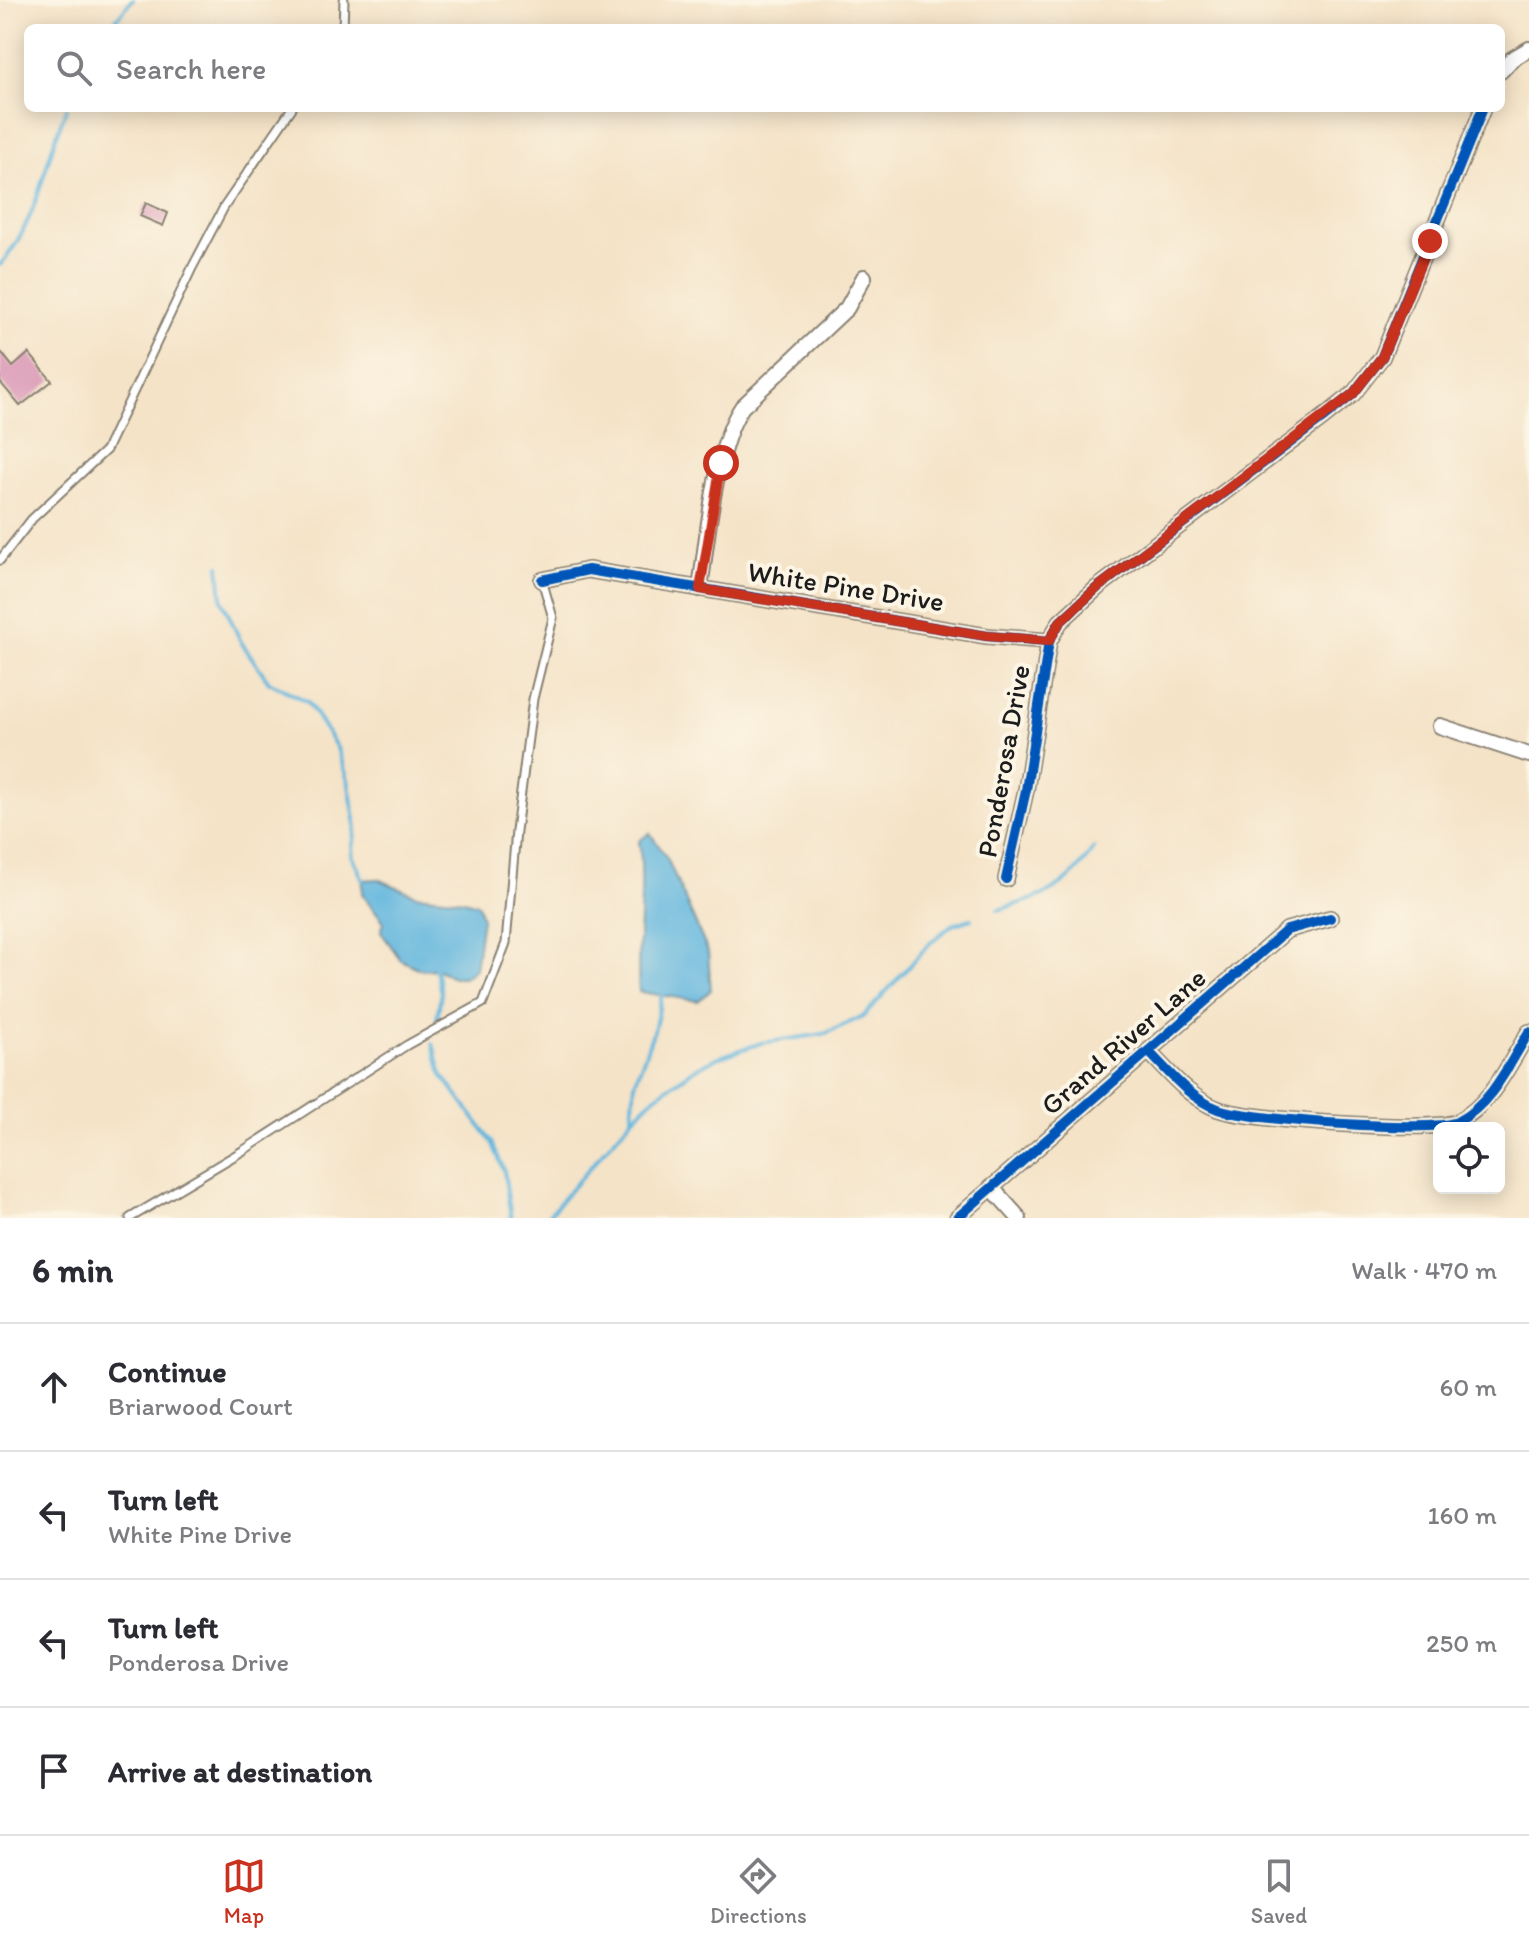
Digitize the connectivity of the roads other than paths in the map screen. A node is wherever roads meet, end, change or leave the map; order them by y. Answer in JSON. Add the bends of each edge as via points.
{"nodes":[{"id":1,"x":344,"y":0,"type":"edge"},
{"id":2,"x":345,"y":24,"type":"edge"},
{"id":3,"x":1529,"y":49,"type":"edge"},
{"id":4,"x":1505,"y":67,"type":"edge"},
{"id":5,"x":289,"y":112,"type":"edge"},
{"id":6,"x":1481,"y":112,"type":"edge"},
{"id":7,"x":864,"y":277,"type":"dead end"},
{"id":8,"x":0,"y":560,"type":"edge"},
{"id":9,"x":542,"y":580,"type":"joint"},
{"id":10,"x":700,"y":589,"type":"junction"},
{"id":11,"x":1049,"y":641,"type":"junction"},
{"id":12,"x":1440,"y":726,"type":"dead end"},
{"id":13,"x":1529,"y":755,"type":"edge"},
{"id":14,"x":1006,"y":879,"type":"dead end"},
{"id":15,"x":1330,"y":918,"type":"dead end"},
{"id":16,"x":1529,"y":1032,"type":"edge"},
{"id":17,"x":1148,"y":1051,"type":"junction"},
{"id":18,"x":991,"y":1187,"type":"junction"},
{"id":19,"x":130,"y":1218,"type":"edge"},
{"id":20,"x":957,"y":1218,"type":"edge"},
{"id":21,"x":1019,"y":1218,"type":"edge"}],
"edges":[{"from":1,"to":2,"type":"lane"},
{"from":3,"to":4,"type":"street"},
{"from":5,"to":8,"type":"lane","via":[[224,207],[106,450],[32,519]]},
{"from":6,"to":11,"type":"street","name":"Ponderosa Drive","via":[[1393,333],[1367,379],[1097,588],[1060,622]]},
{"from":7,"to":10,"type":"street","via":[[847,308],[732,421]]},
{"from":9,"to":10,"type":"street","name":"White Pine Drive","via":[[588,570]]},
{"from":9,"to":19,"type":"lane","via":[[553,618],[533,699],[506,943],[483,1003]]},
{"from":10,"to":11,"type":"street","name":"White Pine Drive","via":[[987,636]]},
{"from":11,"to":14,"type":"street","name":"Ponderosa Drive"},
{"from":12,"to":13,"type":"street"},
{"from":15,"to":17,"type":"street","name":"Grand River Lane","via":[[1287,930]]},
{"from":16,"to":17,"type":"street","via":[[1486,1101],[1455,1123],[1429,1125],[1310,1122],[1219,1110],[1189,1092]]},
{"from":17,"to":18,"type":"street","name":"Grand River Lane"},
{"from":18,"to":20,"type":"street","name":"Grand River Lane"},
{"from":18,"to":21,"type":"street"}]}
